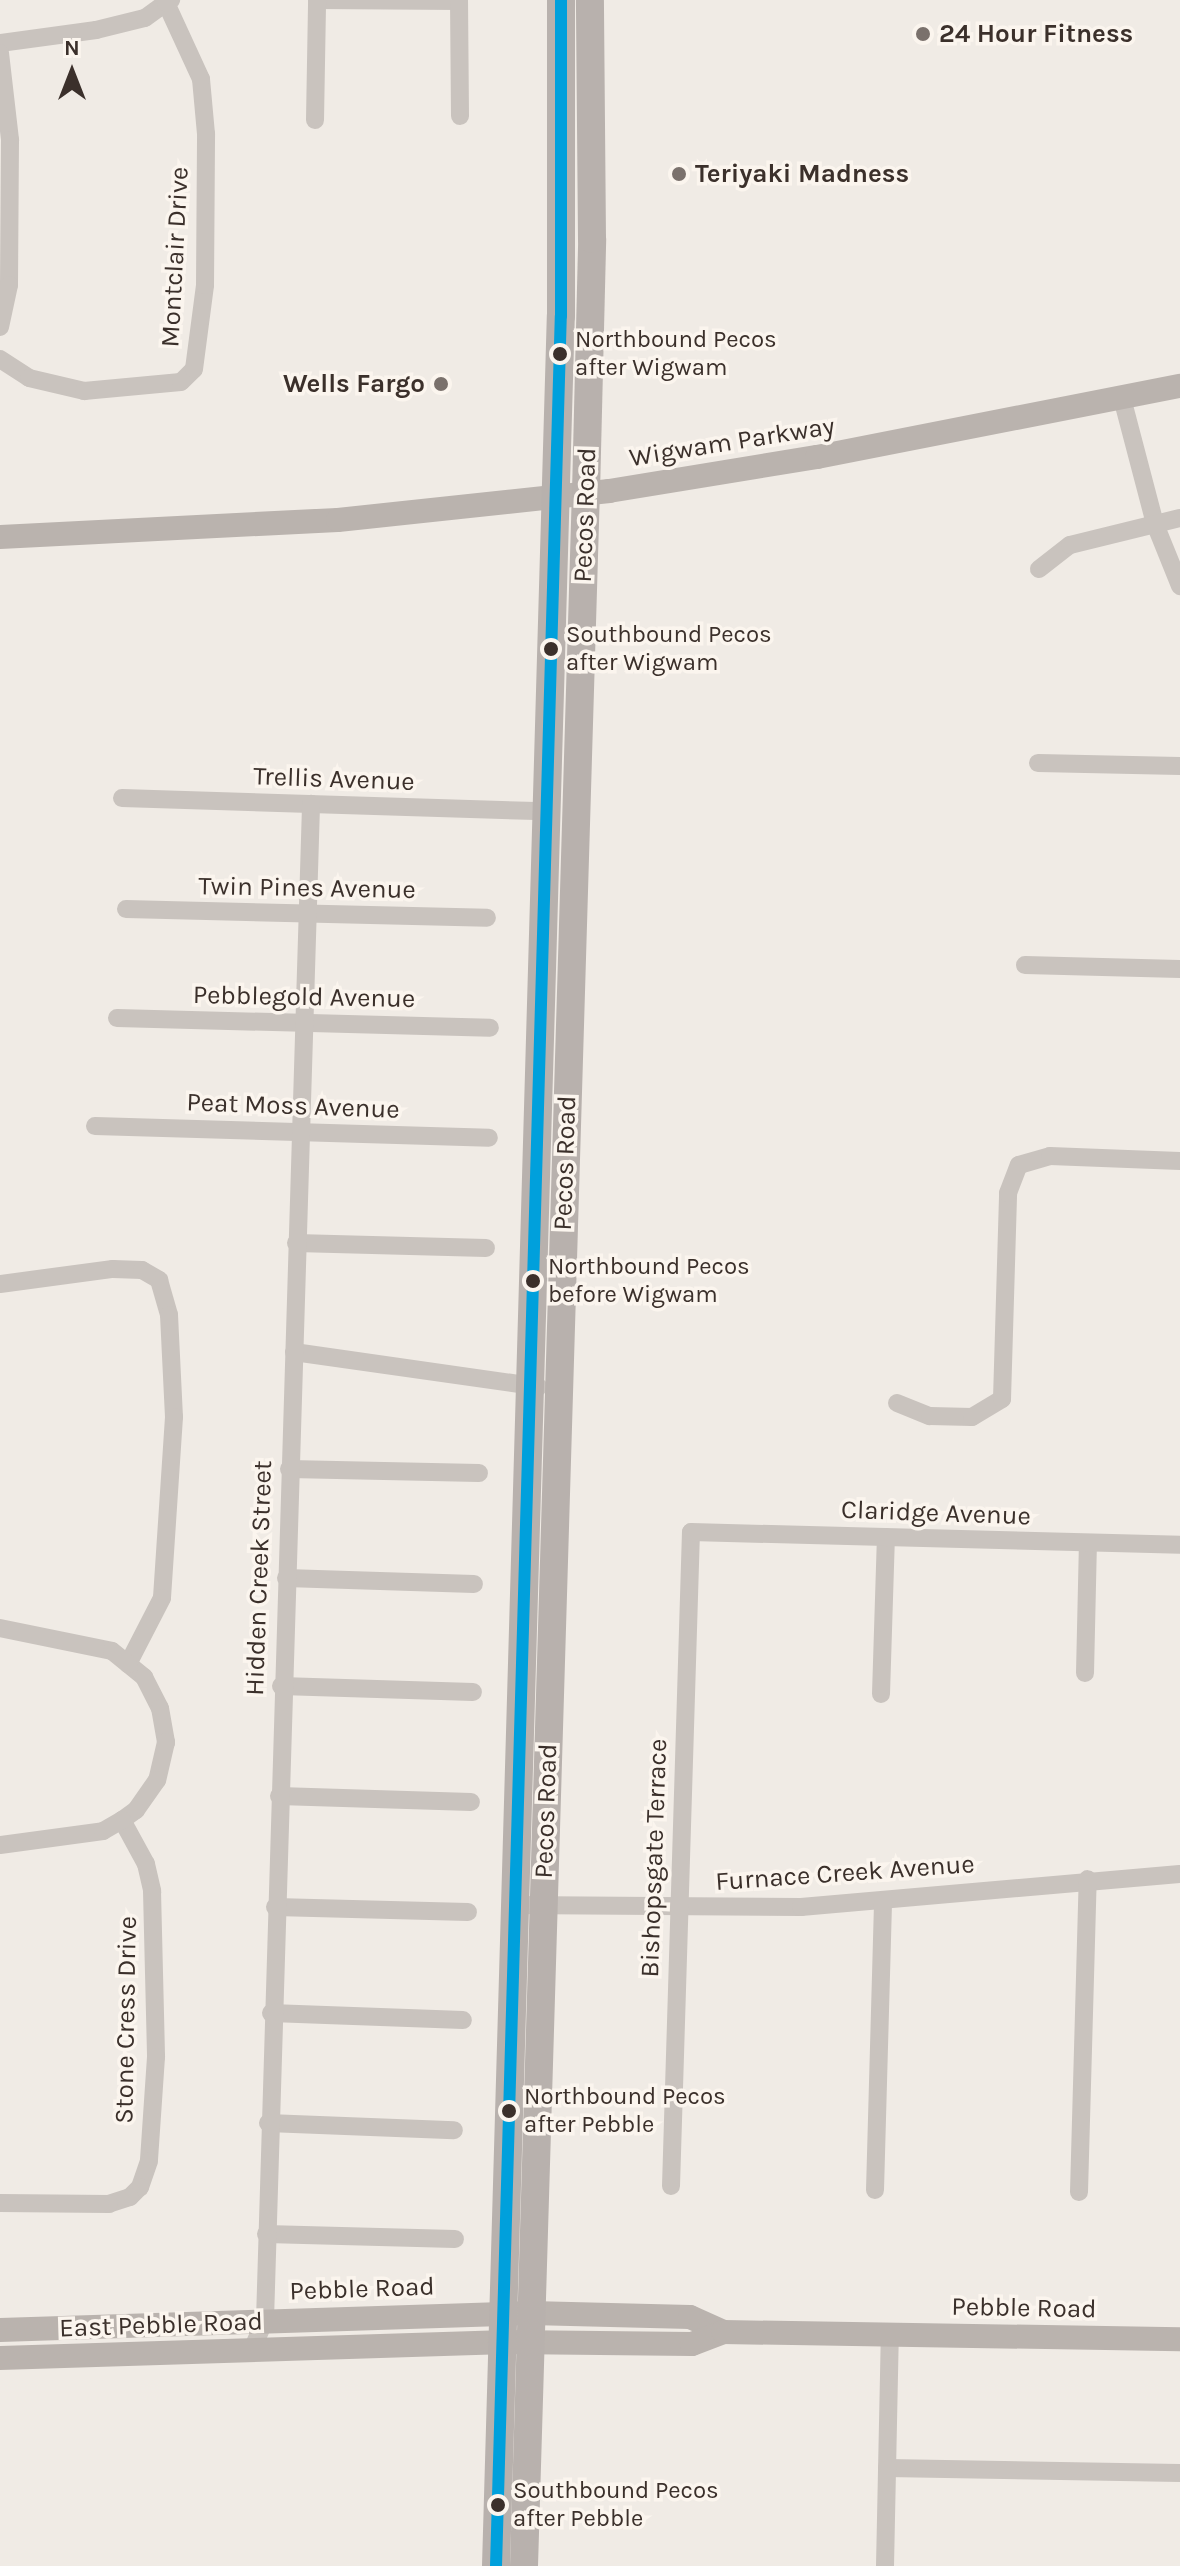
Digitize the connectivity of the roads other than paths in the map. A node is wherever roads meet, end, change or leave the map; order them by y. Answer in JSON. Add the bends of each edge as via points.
{"nodes":[{"id":1,"x":317,"y":0,"type":"edge"},
{"id":2,"x":459,"y":0,"type":"edge"},
{"id":3,"x":561,"y":0,"type":"edge"},
{"id":4,"x":590,"y":0,"type":"edge"},
{"id":5,"x":168,"y":2,"type":"edge"},
{"id":6,"x":0,"y":43,"type":"edge"},
{"id":7,"x":0,"y":53,"type":"edge"},
{"id":8,"x":460,"y":116,"type":"dead end"},
{"id":9,"x":315,"y":120,"type":"dead end"},
{"id":10,"x":0,"y":327,"type":"edge"},
{"id":11,"x":0,"y":359,"type":"edge"},
{"id":12,"x":1180,"y":386,"type":"edge"},
{"id":13,"x":1122,"y":398,"type":"junction"},
{"id":14,"x":586,"y":493,"type":"junction"},
{"id":15,"x":555,"y":497,"type":"junction"},
{"id":16,"x":1180,"y":518,"type":"edge"},
{"id":17,"x":1155,"y":524,"type":"junction"},
{"id":18,"x":0,"y":537,"type":"edge"},
{"id":19,"x":1039,"y":569,"type":"dead end"},
{"id":20,"x":1180,"y":586,"type":"edge"},
{"id":21,"x":1038,"y":763,"type":"dead end"},
{"id":22,"x":1180,"y":766,"type":"edge"},
{"id":23,"x":122,"y":798,"type":"dead end"},
{"id":24,"x":311,"y":804,"type":"junction"},
{"id":25,"x":545,"y":811,"type":"junction"},
{"id":26,"x":543,"y":882,"type":"junction"},
{"id":27,"x":573,"y":882,"type":"junction"},
{"id":28,"x":126,"y":909,"type":"dead end"},
{"id":29,"x":308,"y":914,"type":"junction"},
{"id":30,"x":487,"y":918,"type":"dead end"},
{"id":31,"x":1025,"y":965,"type":"dead end"},
{"id":32,"x":1180,"y":969,"type":"edge"},
{"id":33,"x":117,"y":1018,"type":"dead end"},
{"id":34,"x":304,"y":1021,"type":"junction"},
{"id":35,"x":490,"y":1028,"type":"dead end"},
{"id":36,"x":95,"y":1126,"type":"dead end"},
{"id":37,"x":300,"y":1133,"type":"junction"},
{"id":38,"x":489,"y":1138,"type":"dead end"},
{"id":39,"x":1180,"y":1161,"type":"edge"},
{"id":40,"x":296,"y":1243,"type":"junction"},
{"id":41,"x":486,"y":1248,"type":"dead end"},
{"id":42,"x":0,"y":1284,"type":"edge"},
{"id":43,"x":294,"y":1352,"type":"junction"},
{"id":44,"x":529,"y":1386,"type":"junction"},
{"id":45,"x":558,"y":1390,"type":"junction"},
{"id":46,"x":897,"y":1403,"type":"dead end"},
{"id":47,"x":289,"y":1469,"type":"junction"},
{"id":48,"x":479,"y":1473,"type":"dead end"},
{"id":49,"x":691,"y":1532,"type":"joint"},
{"id":50,"x":886,"y":1537,"type":"junction"},
{"id":51,"x":1088,"y":1543,"type":"junction"},
{"id":52,"x":1180,"y":1545,"type":"edge"},
{"id":53,"x":286,"y":1578,"type":"junction"},
{"id":54,"x":474,"y":1584,"type":"dead end"},
{"id":55,"x":0,"y":1628,"type":"edge"},
{"id":56,"x":128,"y":1664,"type":"junction"},
{"id":57,"x":1085,"y":1673,"type":"dead end"},
{"id":58,"x":281,"y":1686,"type":"junction"},
{"id":59,"x":473,"y":1692,"type":"dead end"},
{"id":60,"x":881,"y":1694,"type":"dead end"},
{"id":61,"x":279,"y":1796,"type":"junction"},
{"id":62,"x":471,"y":1802,"type":"dead end"},
{"id":63,"x":122,"y":1820,"type":"junction"},
{"id":64,"x":0,"y":1845,"type":"edge"},
{"id":65,"x":1180,"y":1874,"type":"edge"},
{"id":66,"x":1088,"y":1879,"type":"junction"},
{"id":67,"x":883,"y":1901,"type":"junction"},
{"id":68,"x":513,"y":1905,"type":"junction"},
{"id":69,"x":543,"y":1906,"type":"junction"},
{"id":70,"x":275,"y":1907,"type":"junction"},
{"id":71,"x":678,"y":1908,"type":"junction"},
{"id":72,"x":468,"y":1912,"type":"dead end"},
{"id":73,"x":271,"y":2013,"type":"junction"},
{"id":74,"x":463,"y":2020,"type":"dead end"},
{"id":75,"x":268,"y":2123,"type":"junction"},
{"id":76,"x":454,"y":2130,"type":"dead end"},
{"id":77,"x":671,"y":2186,"type":"dead end"},
{"id":78,"x":875,"y":2190,"type":"dead end"},
{"id":79,"x":1079,"y":2192,"type":"dead end"},
{"id":80,"x":0,"y":2203,"type":"edge"},
{"id":81,"x":266,"y":2234,"type":"junction"},
{"id":82,"x":455,"y":2239,"type":"dead end"},
{"id":83,"x":531,"y":2313,"type":"junction"},
{"id":84,"x":265,"y":2320,"type":"junction"},
{"id":85,"x":0,"y":2330,"type":"edge"},
{"id":86,"x":723,"y":2332,"type":"junction"},
{"id":87,"x":509,"y":2334,"type":"junction"},
{"id":88,"x":890,"y":2334,"type":"junction"},
{"id":89,"x":1180,"y":2339,"type":"edge"},
{"id":90,"x":252,"y":2350,"type":"junction"},
{"id":91,"x":0,"y":2358,"type":"edge"},
{"id":92,"x":887,"y":2468,"type":"junction"},
{"id":93,"x":1180,"y":2473,"type":"edge"},
{"id":94,"x":496,"y":2566,"type":"edge"},
{"id":95,"x":524,"y":2566,"type":"edge"},
{"id":96,"x":885,"y":2566,"type":"edge"}],
"edges":[{"from":1,"to":2,"type":"street"},
{"from":1,"to":9,"type":"street"},
{"from":2,"to":8,"type":"street"},
{"from":3,"to":15,"type":"main road","name":"Pecos Road"},
{"from":4,"to":14,"type":"main road","name":"Pecos Road"},
{"from":5,"to":6,"type":"street","via":[[145,18],[96,30]]},
{"from":5,"to":11,"type":"street","name":"Montclair Drive","via":[[201,79],[206,134],[205,285],[194,369],[181,382],[84,391],[29,378]]},
{"from":7,"to":10,"type":"street","via":[[10,140],[9,285]]},
{"from":12,"to":13,"type":"main road","name":"Wigwam Parkway"},
{"from":13,"to":14,"type":"main road","name":"Wigwam Parkway","via":[[830,455]]},
{"from":13,"to":17,"type":"street"},
{"from":14,"to":15,"type":"main road","name":"Wigwam Parkway"},
{"from":14,"to":27,"type":"main road","name":"Pecos Road"},
{"from":15,"to":18,"type":"main road","name":"Wigwam Parkway","via":[[338,520]]},
{"from":15,"to":25,"type":"main road","name":"Pecos Road"},
{"from":16,"to":17,"type":"street"},
{"from":17,"to":19,"type":"street","via":[[1070,545]]},
{"from":17,"to":20,"type":"street"},
{"from":21,"to":22,"type":"street"},
{"from":23,"to":24,"type":"street","name":"Trellis Avenue"},
{"from":24,"to":25,"type":"street","name":"Trellis Avenue"},
{"from":24,"to":29,"type":"street","name":"Hidden Creek Street"},
{"from":25,"to":26,"type":"main road","name":"Pecos Road"},
{"from":26,"to":27,"type":"main road"},
{"from":26,"to":44,"type":"main road","name":"Pecos Road"},
{"from":27,"to":45,"type":"main road","name":"Pecos Road"},
{"from":28,"to":29,"type":"street","name":"Twin Pines Avenue"},
{"from":29,"to":30,"type":"street","name":"Twin Pines Avenue"},
{"from":29,"to":34,"type":"street","name":"Hidden Creek Street"},
{"from":31,"to":32,"type":"street"},
{"from":33,"to":34,"type":"street","name":"Pebblegold Avenue"},
{"from":34,"to":35,"type":"street","name":"Pebblegold Avenue"},
{"from":34,"to":37,"type":"street","name":"Hidden Creek Street"},
{"from":36,"to":37,"type":"street","name":"Peat Moss Avenue"},
{"from":37,"to":38,"type":"street","name":"Peat Moss Avenue"},
{"from":37,"to":40,"type":"street","name":"Hidden Creek Street"},
{"from":39,"to":46,"type":"street","via":[[1050,1156],[1019,1165],[1008,1193],[1002,1399],[972,1417],[930,1416]]},
{"from":40,"to":41,"type":"street"},
{"from":40,"to":43,"type":"street","name":"Hidden Creek Street"},
{"from":42,"to":56,"type":"street","via":[[113,1269],[159,1280],[169,1315],[172,1502],[162,1598]]},
{"from":43,"to":44,"type":"street"},
{"from":43,"to":47,"type":"street","name":"Hidden Creek Street"},
{"from":44,"to":45,"type":"street"},
{"from":44,"to":68,"type":"main road","name":"Pecos Road"},
{"from":45,"to":69,"type":"main road","name":"Pecos Road"},
{"from":47,"to":48,"type":"street"},
{"from":47,"to":53,"type":"street","name":"Hidden Creek Street"},
{"from":49,"to":50,"type":"street","name":"Claridge Avenue"},
{"from":49,"to":71,"type":"street","name":"Bishopsgate Terrace"},
{"from":50,"to":51,"type":"street","name":"Claridge Avenue"},
{"from":50,"to":60,"type":"street"},
{"from":51,"to":52,"type":"street","name":"Claridge Avenue"},
{"from":51,"to":57,"type":"street"},
{"from":53,"to":54,"type":"street"},
{"from":53,"to":58,"type":"street","name":"Hidden Creek Street"},
{"from":55,"to":56,"type":"street","via":[[112,1651]]},
{"from":56,"to":63,"type":"street","via":[[144,1677],[160,1708],[166,1742],[157,1780]]},
{"from":58,"to":59,"type":"street"},
{"from":58,"to":61,"type":"street","name":"Hidden Creek Street"},
{"from":61,"to":62,"type":"street"},
{"from":61,"to":70,"type":"street","name":"Hidden Creek Street"},
{"from":63,"to":64,"type":"street","via":[[103,1831]]},
{"from":63,"to":80,"type":"street","name":"Stone Cress Drive","via":[[146,1864],[152,1891],[157,1967],[149,2161],[140,2187],[109,2204]]},
{"from":65,"to":66,"type":"street","name":"Furnace Creek Avenue"},
{"from":66,"to":67,"type":"street","name":"Furnace Creek Avenue"},
{"from":66,"to":79,"type":"street"},
{"from":67,"to":71,"type":"street","name":"Furnace Creek Avenue"},
{"from":67,"to":78,"type":"street"},
{"from":68,"to":69,"type":"street","name":"Furnace Creek Avenue"},
{"from":68,"to":87,"type":"main road","name":"Pecos Road"},
{"from":69,"to":71,"type":"street","name":"Furnace Creek Avenue"},
{"from":69,"to":83,"type":"main road","name":"Pecos Road"},
{"from":70,"to":72,"type":"street"},
{"from":70,"to":73,"type":"street","name":"Hidden Creek Street"},
{"from":71,"to":77,"type":"street","name":"Bishopsgate Terrace"},
{"from":73,"to":74,"type":"street"},
{"from":73,"to":75,"type":"street","name":"Hidden Creek Street"},
{"from":75,"to":76,"type":"street"},
{"from":75,"to":81,"type":"street","name":"Hidden Creek Street"},
{"from":81,"to":82,"type":"street"},
{"from":81,"to":84,"type":"street","name":"Hidden Creek Street"},
{"from":83,"to":86,"type":"main road","name":"Pebble Road","via":[[690,2317]]},
{"from":83,"to":87,"type":"main road","name":"Pecos Road"},
{"from":84,"to":85,"type":"main road","name":"Pebble Road"},
{"from":84,"to":87,"type":"main road","name":"Pebble Road"},
{"from":84,"to":90,"type":"street","name":"Hidden Creek Street"},
{"from":86,"to":87,"type":"main road","name":"Pebble Road","via":[[692,2344]]},
{"from":86,"to":88,"type":"main road","name":"Pebble Road"},
{"from":87,"to":90,"type":"main road","name":"East Pebble Road"},
{"from":87,"to":94,"type":"main road"},
{"from":87,"to":95,"type":"main road","name":"Pecos Road"},
{"from":88,"to":89,"type":"main road","name":"Pebble Road"},
{"from":88,"to":92,"type":"street"},
{"from":90,"to":91,"type":"main road","name":"East Pebble Road"},
{"from":92,"to":93,"type":"street"},
{"from":92,"to":96,"type":"street"}]}
